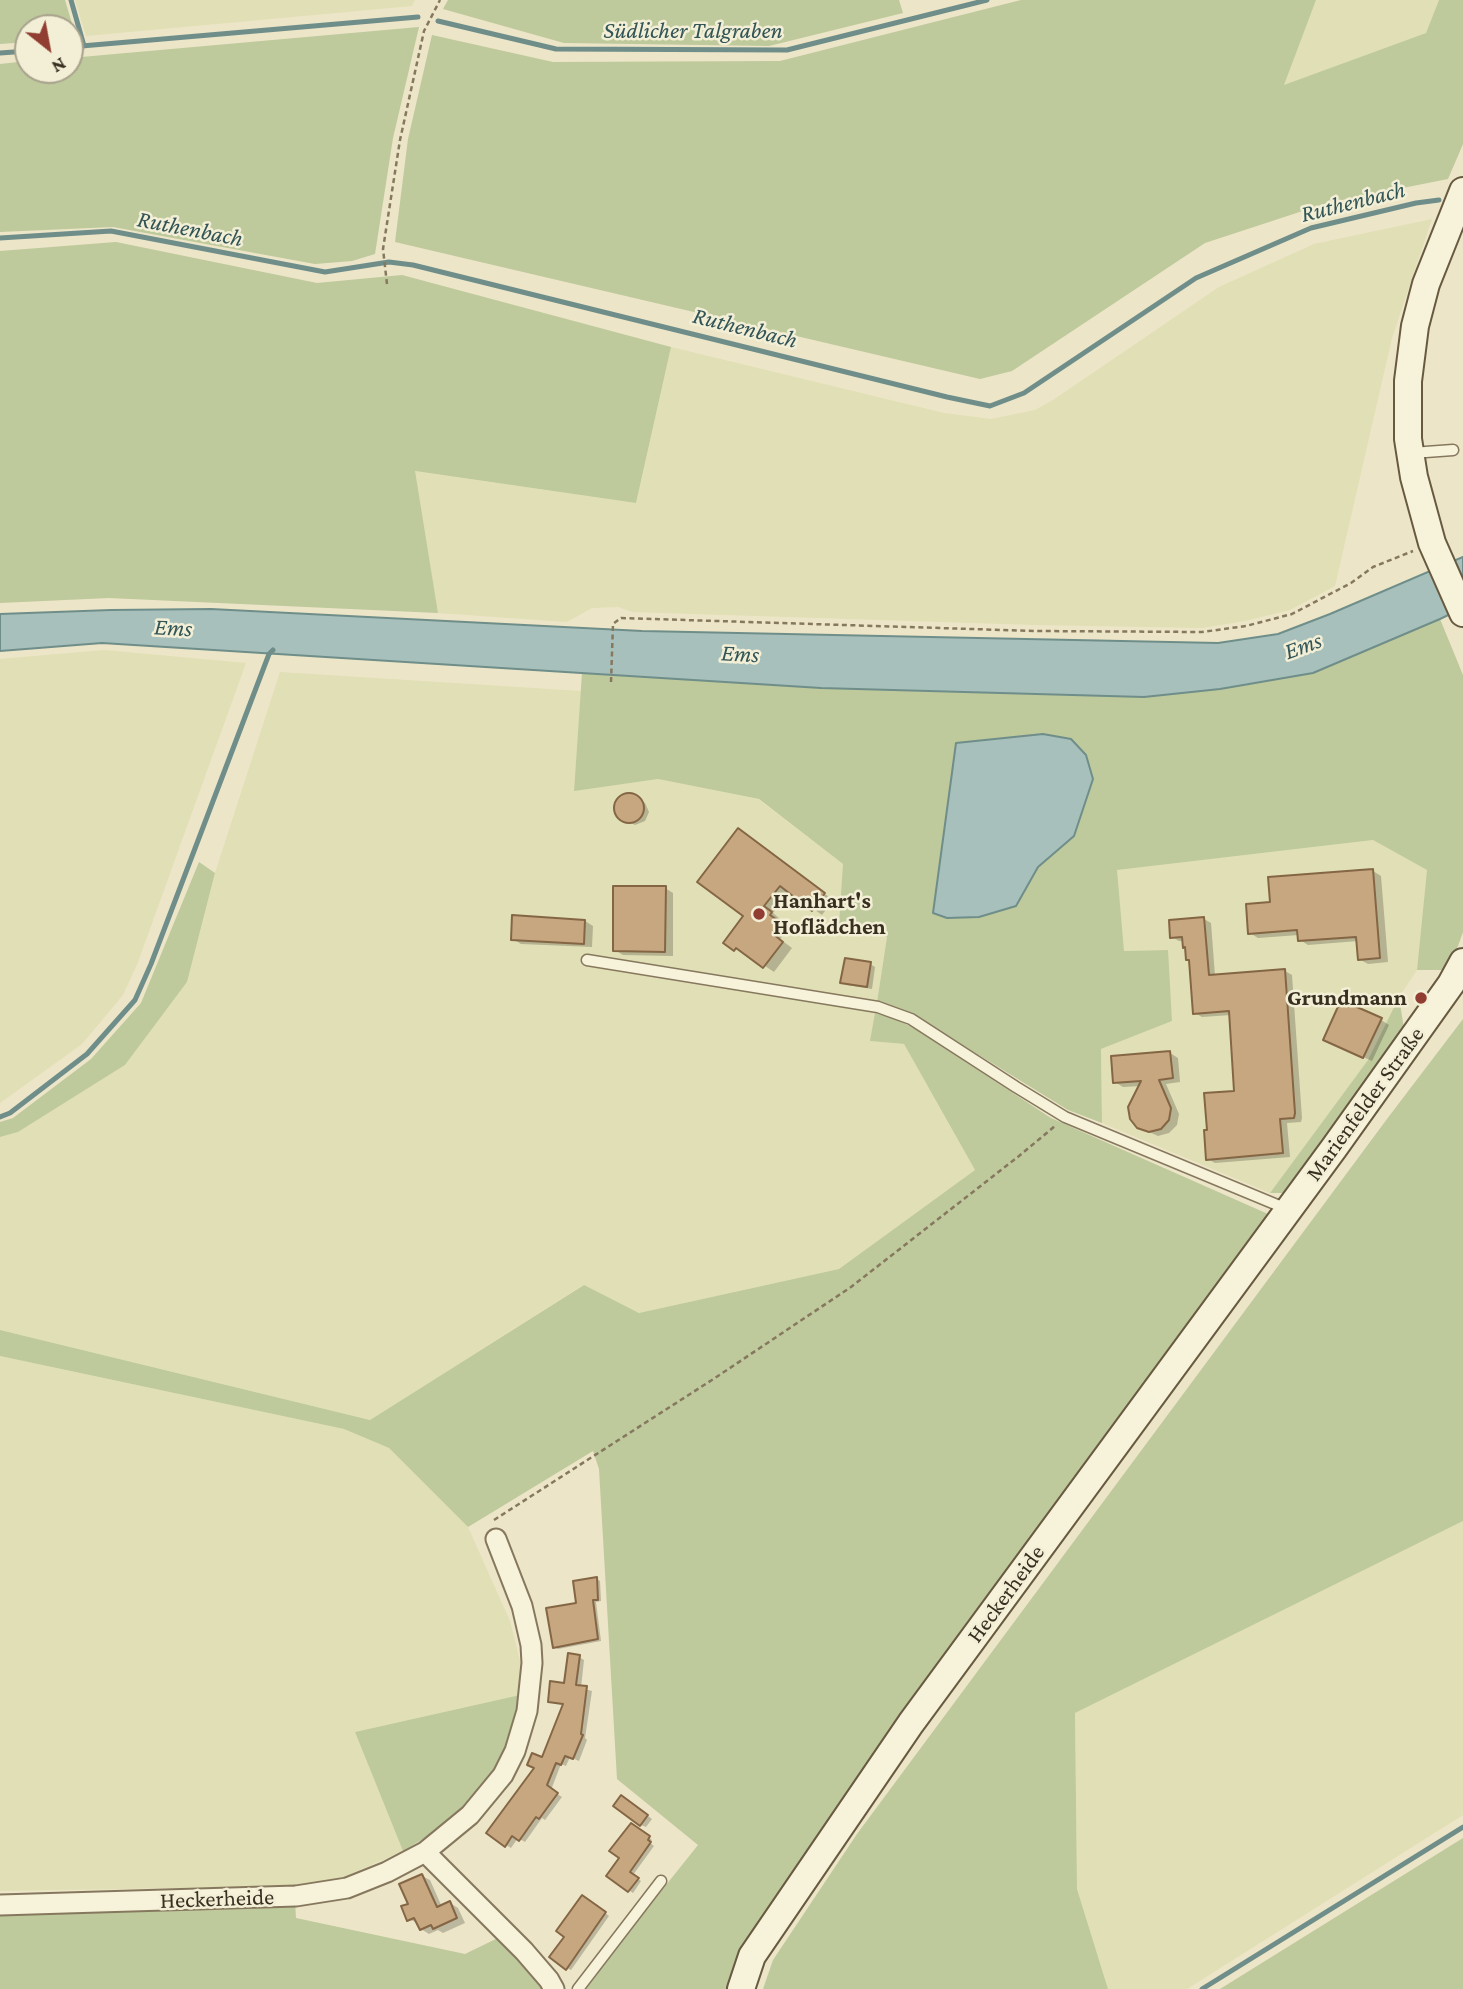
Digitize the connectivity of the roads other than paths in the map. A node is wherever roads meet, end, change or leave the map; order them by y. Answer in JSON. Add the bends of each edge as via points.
{"nodes":[{"id":1,"x":1463,"y":191,"type":"edge"},
{"id":2,"x":1453,"y":450,"type":"dead end"},
{"id":3,"x":1410,"y":453,"type":"junction"},
{"id":4,"x":1463,"y":613,"type":"edge"},
{"id":5,"x":587,"y":960,"type":"dead end"},
{"id":6,"x":1463,"y":962,"type":"edge"},
{"id":7,"x":1288,"y":1209,"type":"junction"},
{"id":8,"x":496,"y":1539,"type":"road end"},
{"id":9,"x":425,"y":1852,"type":"junction"},
{"id":10,"x":662,"y":1881,"type":"dead end"},
{"id":11,"x":0,"y":1905,"type":"edge"},
{"id":12,"x":554,"y":1989,"type":"edge"},
{"id":13,"x":578,"y":1989,"type":"edge"},
{"id":14,"x":741,"y":1989,"type":"edge"}],
"edges":[{"from":1,"to":3,"type":"main road","via":[[1426,284],[1415,326],[1408,381]]},
{"from":2,"to":3,"type":"lane"},
{"from":3,"to":4,"type":"main road","via":[[1434,547]]},
{"from":5,"to":7,"type":"lane","via":[[878,1007],[911,1019],[1065,1117]]},
{"from":6,"to":7,"type":"main road","name":"Marienfelder Straße"},
{"from":7,"to":14,"type":"main road","name":"Heckerheide","via":[[904,1735],[752,1956]]},
{"from":8,"to":9,"type":"street","name":"Heckerheide","via":[[522,1606],[531,1645],[527,1711],[503,1775],[470,1815]]},
{"from":9,"to":11,"type":"street","name":"Heckerheide","via":[[347,1888],[296,1896]]},
{"from":9,"to":12,"type":"street","via":[[524,1951]]},
{"from":10,"to":13,"type":"lane"}]}
